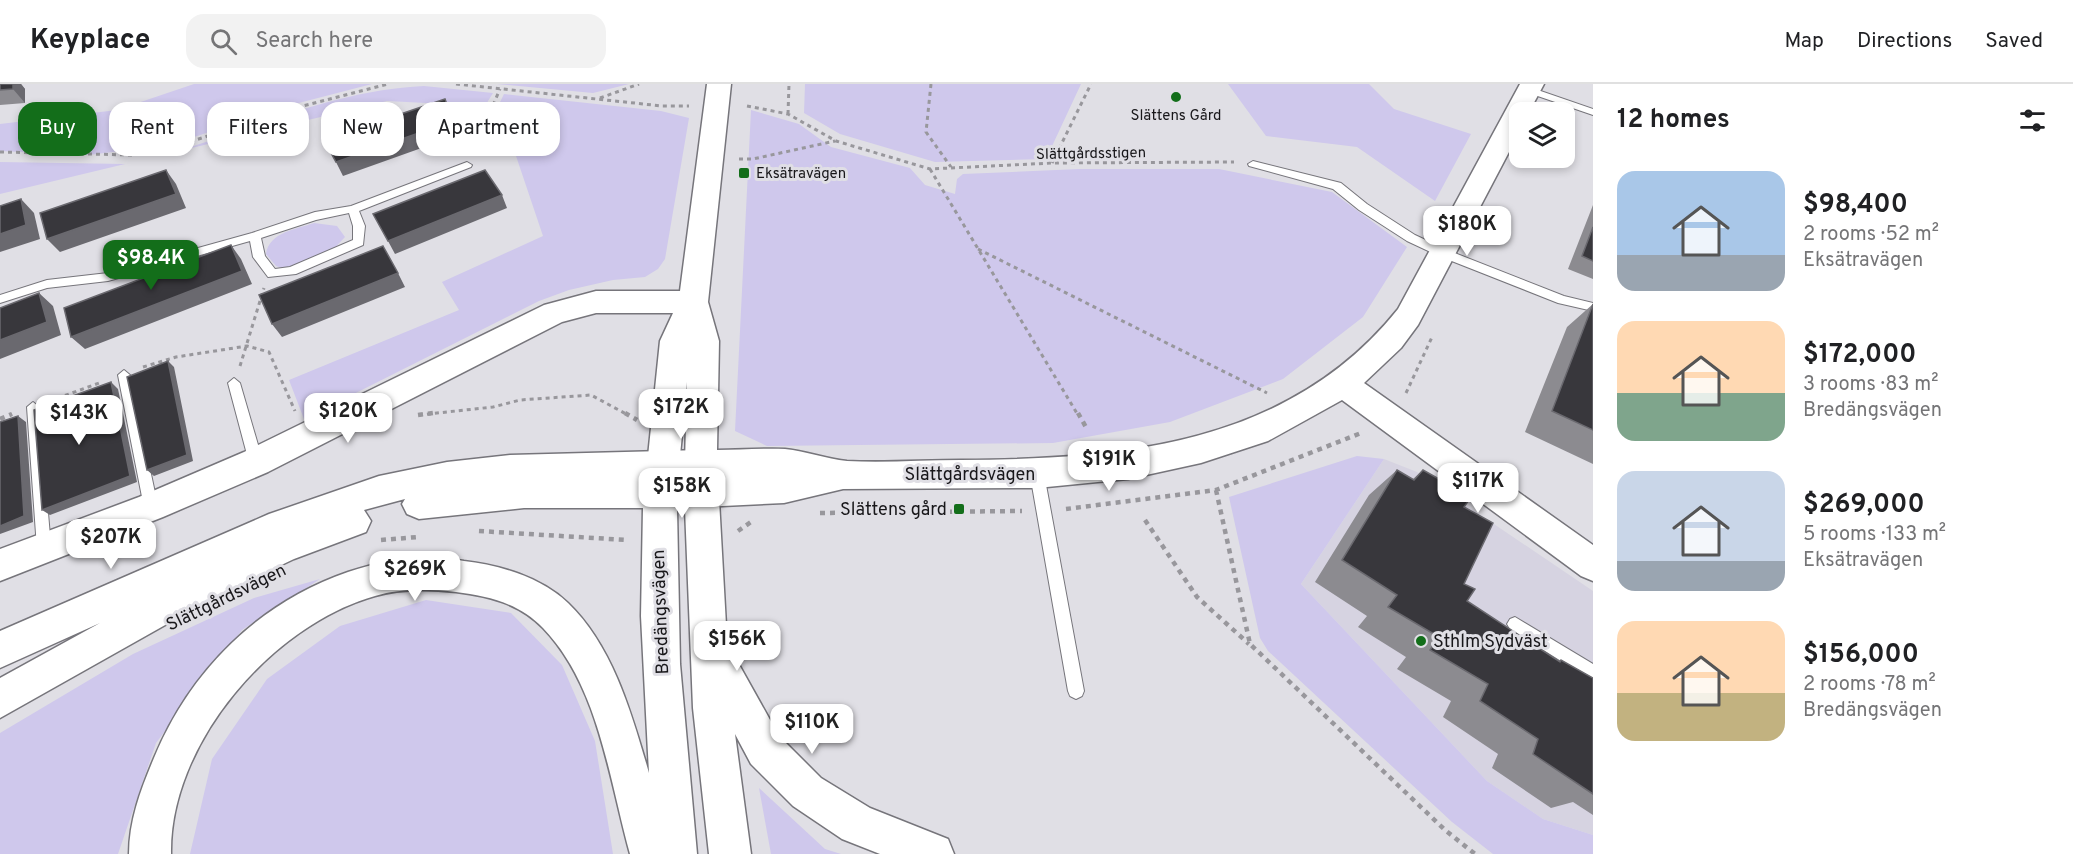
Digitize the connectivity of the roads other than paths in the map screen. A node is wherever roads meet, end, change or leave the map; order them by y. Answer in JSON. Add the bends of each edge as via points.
{"nodes":[{"id":1,"x":719,"y":84,"type":"edge"},
{"id":2,"x":1530,"y":87,"type":"edge"},
{"id":3,"x":1592,"y":110,"type":"edge"},
{"id":4,"x":1253,"y":164,"type":"road end"},
{"id":5,"x":467,"y":165,"type":"road end"},
{"id":6,"x":353,"y":209,"type":"junction"},
{"id":7,"x":255,"y":236,"type":"junction"},
{"id":8,"x":1443,"y":254,"type":"junction"},
{"id":9,"x":0,"y":299,"type":"edge"},
{"id":10,"x":693,"y":302,"type":"junction"},
{"id":11,"x":1593,"y":307,"type":"edge"},
{"id":12,"x":124,"y":375,"type":"road end"},
{"id":13,"x":234,"y":383,"type":"road end"},
{"id":14,"x":1343,"y":384,"type":"junction"},
{"id":15,"x":33,"y":407,"type":"road end"},
{"id":16,"x":256,"y":462,"type":"junction"},
{"id":17,"x":1037,"y":474,"type":"junction"},
{"id":18,"x":701,"y":479,"type":"junction"},
{"id":19,"x":662,"y":480,"type":"junction"},
{"id":20,"x":151,"y":507,"type":"junction"},
{"id":21,"x":44,"y":548,"type":"junction"},
{"id":22,"x":0,"y":565,"type":"edge"},
{"id":23,"x":1593,"y":565,"type":"edge"},
{"id":24,"x":1515,"y":624,"type":"dead end"},
{"id":25,"x":706,"y":641,"type":"junction"},
{"id":26,"x":0,"y":650,"type":"edge"},
{"id":27,"x":1593,"y":673,"type":"edge"},
{"id":28,"x":1076,"y":691,"type":"dead end"},
{"id":29,"x":0,"y":699,"type":"edge"},
{"id":30,"x":150,"y":854,"type":"edge"},
{"id":31,"x":651,"y":854,"type":"edge"},
{"id":32,"x":676,"y":854,"type":"edge"},
{"id":33,"x":730,"y":854,"type":"edge"},
{"id":34,"x":933,"y":854,"type":"edge"}],
"edges":[{"from":1,"to":10,"type":"street","name":"Bredängsvägen"},
{"from":2,"to":3,"type":"lane","name":"Slättgårdsvägen"},
{"from":2,"to":8,"type":"street","name":"Slättgårdsvägen"},
{"from":4,"to":8,"type":"lane","via":[[1337,186],[1411,238]]},
{"from":5,"to":6,"type":"lane"},
{"from":6,"to":7,"type":"lane","via":[[315,216]]},
{"from":6,"to":7,"type":"lane","via":[[359,242],[292,271],[272,274],[259,257]]},
{"from":7,"to":9,"type":"lane","via":[[108,277],[47,284]]},
{"from":8,"to":11,"type":"lane","via":[[1562,300]]},
{"from":8,"to":14,"type":"street","name":"Slättgårdsvägen","via":[[1408,318]]},
{"from":10,"to":16,"type":"street","via":[[596,302],[554,313]]},
{"from":10,"to":18,"type":"street","name":"Bredängsvägen","via":[[704,341]]},
{"from":10,"to":19,"type":"street","name":"Bredängsvägen","via":[[675,341]]},
{"from":12,"to":20,"type":"lane"},
{"from":13,"to":16,"type":"lane"},
{"from":14,"to":17,"type":"street","name":"Slättgårdsvägen","via":[[1257,432],[1201,449],[1128,465]]},
{"from":14,"to":23,"type":"street"},
{"from":15,"to":21,"type":"lane"},
{"from":16,"to":20,"type":"street"},
{"from":17,"to":18,"type":"street","name":"Slättgårdsvägen","via":[[846,475],[784,489]]},
{"from":17,"to":28,"type":"lane"},
{"from":18,"to":19,"type":"street","name":"Slättgårdsvägen"},
{"from":18,"to":25,"type":"street","name":"Bredängsvägen"},
{"from":19,"to":26,"type":"street","via":[[531,468],[447,476],[377,491],[253,536]]},
{"from":19,"to":29,"type":"street","via":[[543,494],[449,498],[375,513],[209,581]]},
{"from":19,"to":32,"type":"street","name":"Bredängsvägen","via":[[657,541],[664,731]]},
{"from":20,"to":21,"type":"street"},
{"from":21,"to":22,"type":"street"},
{"from":24,"to":27,"type":"lane"},
{"from":25,"to":33,"type":"street","name":"Bredängsvägen"},
{"from":25,"to":34,"type":"street","via":[[765,750],[807,792],[857,824]]},
{"from":30,"to":31,"type":"street","via":[[149,831],[171,757],[229,670],[297,612],[339,590],[421,573],[461,574],[498,583],[556,615],[576,639],[592,666],[621,749]]}]}
